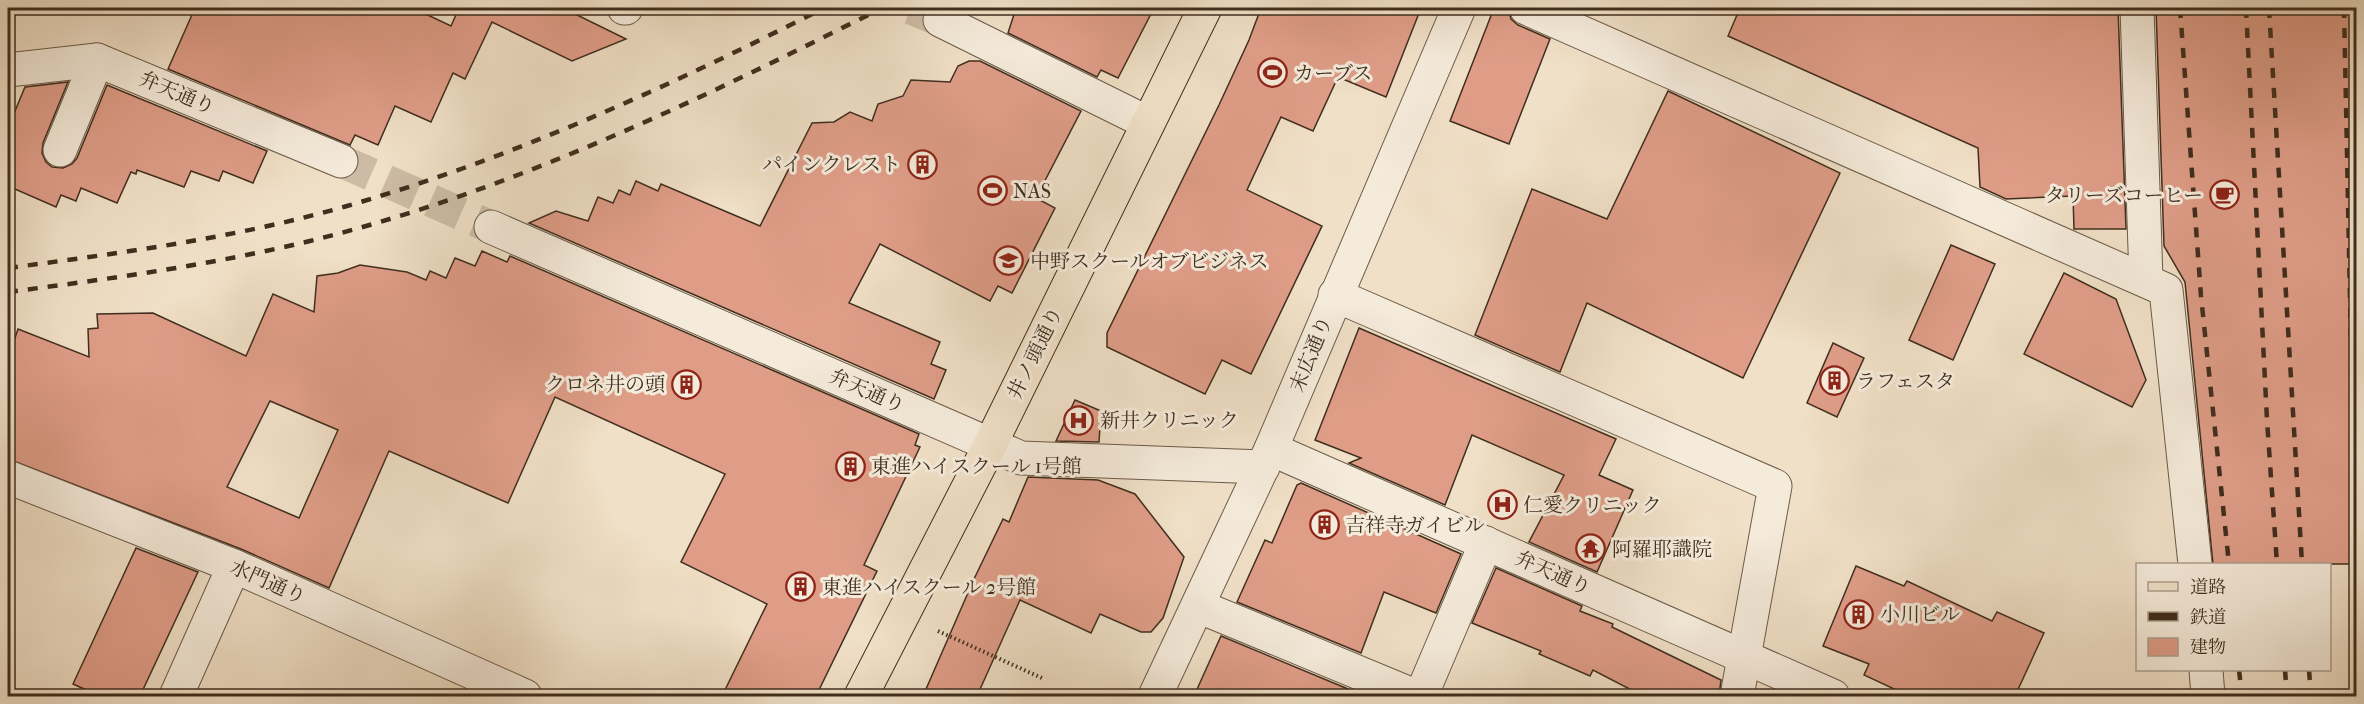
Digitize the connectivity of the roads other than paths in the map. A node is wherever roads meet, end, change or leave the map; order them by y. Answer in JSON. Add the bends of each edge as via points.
{"nodes":[{"id":1,"x":1205,"y":8,"type":"edge"},
{"id":2,"x":1459,"y":8,"type":"edge"},
{"id":3,"x":1526,"y":8,"type":"edge"},
{"id":4,"x":2137,"y":8,"type":"edge"},
{"id":5,"x":940,"y":20,"type":"tunnel mouth"},
{"id":6,"x":97,"y":60,"type":"junction"},
{"id":7,"x":8,"y":70,"type":"edge"},
{"id":8,"x":1148,"y":123,"type":"junction"},
{"id":9,"x":60,"y":150,"type":"dead end"},
{"id":10,"x":341,"y":161,"type":"tunnel mouth"},
{"id":11,"x":491,"y":226,"type":"tunnel mouth"},
{"id":12,"x":2146,"y":280,"type":"junction"},
{"id":13,"x":1335,"y":295,"type":"junction"},
{"id":14,"x":990,"y":445,"type":"junction"},
{"id":15,"x":1267,"y":458,"type":"junction"},
{"id":16,"x":8,"y":477,"type":"edge"},
{"id":17,"x":1486,"y":543,"type":"junction"},
{"id":18,"x":2195,"y":563,"type":"edge"},
{"id":19,"x":234,"y":566,"type":"junction"},
{"id":20,"x":1198,"y":606,"type":"junction"},
{"id":21,"x":1746,"y":658,"type":"junction"},
{"id":22,"x":2206,"y":671,"type":"edge"},
{"id":23,"x":176,"y":696,"type":"edge"},
{"id":24,"x":525,"y":696,"type":"edge"},
{"id":25,"x":861,"y":696,"type":"edge"},
{"id":26,"x":1155,"y":696,"type":"edge"},
{"id":27,"x":1415,"y":696,"type":"edge"},
{"id":28,"x":1421,"y":696,"type":"edge"},
{"id":29,"x":1737,"y":696,"type":"edge"},
{"id":30,"x":1833,"y":696,"type":"edge"},
{"id":31,"x":2208,"y":696,"type":"edge"}],
"edges":[{"from":1,"to":8,"type":"main road","name":"井ノ頭通り"},
{"from":2,"to":13,"type":"street","name":"末広通り"},
{"from":3,"to":12,"type":"street"},
{"from":4,"to":12,"type":"street"},
{"from":5,"to":8,"type":"street"},
{"from":6,"to":7,"type":"street","name":"弁天通り"},
{"from":6,"to":9,"type":"street"},
{"from":6,"to":10,"type":"street","name":"弁天通り"},
{"from":8,"to":14,"type":"main road","name":"井ノ頭通り"},
{"from":11,"to":14,"type":"street","name":"弁天通り"},
{"from":12,"to":18,"type":"street","via":[[2166,290]]},
{"from":13,"to":15,"type":"street","name":"末広通り"},
{"from":13,"to":21,"type":"street","via":[[1775,486]]},
{"from":14,"to":15,"type":"street","name":"弁天通り","via":[[1021,458]]},
{"from":14,"to":25,"type":"main road","name":"井ノ頭通り"},
{"from":15,"to":17,"type":"street","name":"弁天通り"},
{"from":15,"to":20,"type":"street","name":"末広通り"},
{"from":16,"to":19,"type":"street","name":"水門通り"},
{"from":17,"to":21,"type":"street","name":"弁天通り"},
{"from":17,"to":28,"type":"street"},
{"from":19,"to":23,"type":"street"},
{"from":19,"to":24,"type":"street","name":"水門通り"},
{"from":20,"to":26,"type":"street","name":"末広通り"},
{"from":20,"to":27,"type":"street"},
{"from":21,"to":29,"type":"street"},
{"from":21,"to":30,"type":"street","name":"弁天通り"},
{"from":22,"to":31,"type":"street"}]}
